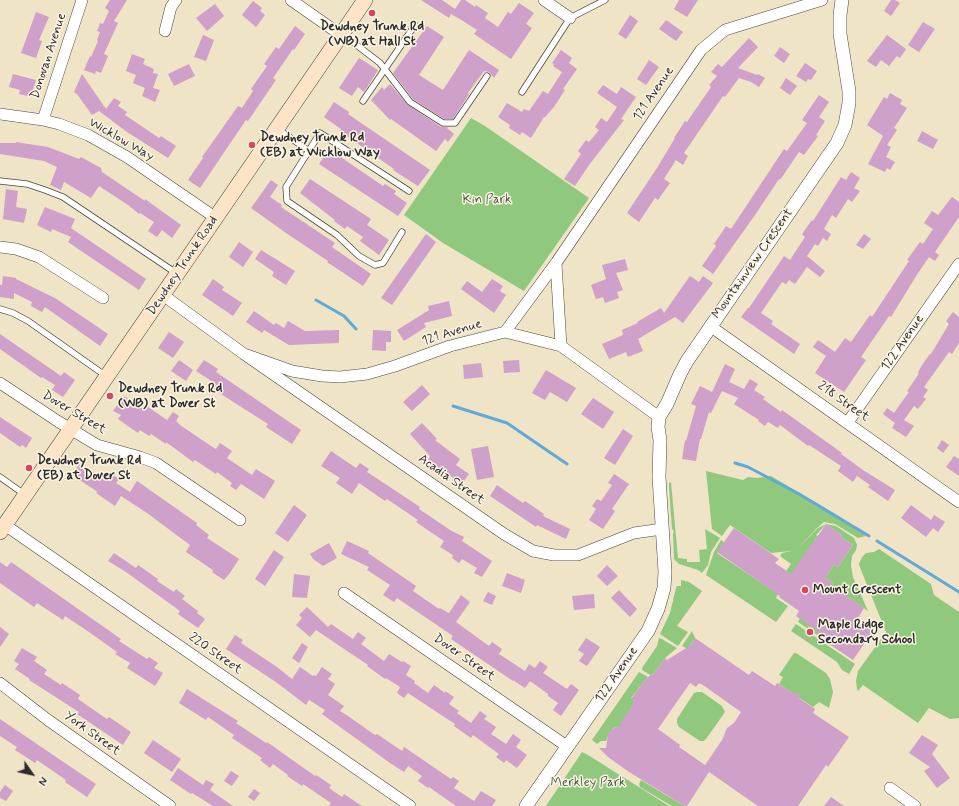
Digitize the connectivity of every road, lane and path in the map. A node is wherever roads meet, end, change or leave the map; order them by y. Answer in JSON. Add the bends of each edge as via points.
{"nodes":[{"id":1,"x":82,"y":0,"type":"edge"},
{"id":2,"x":176,"y":0,"type":"edge"},
{"id":3,"x":291,"y":0,"type":"edge"},
{"id":4,"x":365,"y":0,"type":"edge"},
{"id":5,"x":544,"y":0,"type":"edge"},
{"id":6,"x":605,"y":0,"type":"edge"},
{"id":7,"x":822,"y":0,"type":"edge"},
{"id":8,"x":842,"y":0,"type":"edge"},
{"id":9,"x":570,"y":18,"type":"junction"},
{"id":10,"x":415,"y":25,"type":"dead end"},
{"id":11,"x":165,"y":31,"type":"dead end"},
{"id":12,"x":341,"y":35,"type":"junction"},
{"id":13,"x":386,"y":69,"type":"junction"},
{"id":14,"x":487,"y":76,"type":"dead end"},
{"id":15,"x":522,"y":92,"type":"dead end"},
{"id":16,"x":363,"y":101,"type":"dead end"},
{"id":17,"x":0,"y":114,"type":"edge"},
{"id":18,"x":43,"y":120,"type":"junction"},
{"id":19,"x":277,"y":129,"type":"junction"},
{"id":20,"x":308,"y":151,"type":"junction"},
{"id":21,"x":0,"y":181,"type":"edge"},
{"id":22,"x":409,"y":192,"type":"dead end"},
{"id":23,"x":216,"y":218,"type":"junction"},
{"id":24,"x":402,"y":232,"type":"dead end"},
{"id":25,"x":0,"y":247,"type":"edge"},
{"id":26,"x":556,"y":263,"type":"junction"},
{"id":27,"x":959,"y":264,"type":"edge"},
{"id":28,"x":177,"y":274,"type":"junction"},
{"id":29,"x":163,"y":295,"type":"junction"},
{"id":30,"x":103,"y":298,"type":"dead end"},
{"id":31,"x":0,"y":310,"type":"edge"},
{"id":32,"x":710,"y":326,"type":"junction"},
{"id":33,"x":505,"y":332,"type":"junction"},
{"id":34,"x":561,"y":346,"type":"junction"},
{"id":35,"x":244,"y":354,"type":"junction"},
{"id":36,"x":395,"y":366,"type":"joint"},
{"id":37,"x":107,"y":377,"type":"junction"},
{"id":38,"x":0,"y":383,"type":"edge"},
{"id":39,"x":659,"y":417,"type":"junction"},
{"id":40,"x":848,"y":422,"type":"junction"},
{"id":41,"x":71,"y":429,"type":"junction"},
{"id":42,"x":0,"y":477,"type":"edge"},
{"id":43,"x":26,"y":494,"type":"junction"},
{"id":44,"x":959,"y":502,"type":"edge"},
{"id":45,"x":240,"y":520,"type":"dead end"},
{"id":46,"x":2,"y":528,"type":"edge"},
{"id":47,"x":662,"y":529,"type":"junction"},
{"id":48,"x":344,"y":593,"type":"dead end"},
{"id":49,"x":0,"y":683,"type":"edge"},
{"id":50,"x":568,"y":747,"type":"junction"},
{"id":51,"x":890,"y":788,"type":"dead end"},
{"id":52,"x":170,"y":806,"type":"edge"},
{"id":53,"x":410,"y":806,"type":"edge"},
{"id":54,"x":526,"y":806,"type":"edge"},
{"id":55,"x":915,"y":806,"type":"edge"}],
"edges":[{"from":1,"to":18,"type":"street","name":"Donovan Avenue"},
{"from":2,"to":11,"type":"street","via":[[171,7]]},
{"from":3,"to":12,"type":"street"},
{"from":4,"to":12,"type":"main road","name":"Dewdney Trunk Road"},
{"from":5,"to":9,"type":"street"},
{"from":6,"to":9,"type":"lane"},
{"from":7,"to":26,"type":"street","name":"121 Avenue","via":[[725,30],[701,50]]},
{"from":8,"to":32,"type":"street","name":"Mountainview Crescent","via":[[840,34],[849,91],[845,125],[837,143]]},
{"from":9,"to":15,"type":"lane"},
{"from":10,"to":13,"type":"lane"},
{"from":12,"to":13,"type":"lane"},
{"from":12,"to":19,"type":"main road","name":"Dewdney Trunk Road"},
{"from":13,"to":14,"type":"lane","via":[[410,102],[443,123],[455,123]]},
{"from":13,"to":16,"type":"lane"},
{"from":17,"to":18,"type":"street","name":"Wicklow Way"},
{"from":18,"to":23,"type":"street","name":"Wicklow Way","via":[[73,129],[110,147]]},
{"from":19,"to":20,"type":"lane"},
{"from":19,"to":23,"type":"main road","name":"Dewdney Trunk Road"},
{"from":20,"to":22,"type":"lane","via":[[320,133]]},
{"from":20,"to":24,"type":"lane","via":[[286,187],[287,201],[336,235],[359,256],[375,265],[383,264]]},
{"from":21,"to":28,"type":"lane","via":[[27,184],[63,197]]},
{"from":23,"to":28,"type":"main road","name":"Dewdney Trunk Road"},
{"from":25,"to":30,"type":"street","via":[[16,249],[39,257]]},
{"from":26,"to":33,"type":"street","name":"121 Avenue"},
{"from":26,"to":34,"type":"street"},
{"from":27,"to":40,"type":"street","name":"122 Avenue"},
{"from":28,"to":29,"type":"main road","name":"Dewdney Trunk Road"},
{"from":29,"to":35,"type":"street","name":"Acadia Street"},
{"from":29,"to":37,"type":"main road","name":"Dewdney Trunk Road"},
{"from":31,"to":37,"type":"lane","via":[[28,321]]},
{"from":32,"to":39,"type":"street","name":"Mountainview Crescent","via":[[683,367]]},
{"from":32,"to":40,"type":"street","name":"218 Street"},
{"from":33,"to":34,"type":"street"},
{"from":33,"to":36,"type":"street","name":"121 Avenue","via":[[450,346]]},
{"from":34,"to":39,"type":"street"},
{"from":35,"to":36,"type":"street","name":"Acadia Street","via":[[292,371],[322,376],[366,374]]},
{"from":35,"to":47,"type":"street","name":"Acadia Street","via":[[504,534],[533,551],[554,555],[578,554],[634,533]]},
{"from":37,"to":41,"type":"main road","name":"Dewdney Trunk Road"},
{"from":38,"to":41,"type":"street","name":"Dover Street"},
{"from":39,"to":47,"type":"street"},
{"from":40,"to":44,"type":"street","name":"218 Street"},
{"from":41,"to":43,"type":"main road","name":"Dewdney Trunk Road"},
{"from":41,"to":45,"type":"street","name":"Dover Street","via":[[97,445],[156,464]]},
{"from":42,"to":43,"type":"lane"},
{"from":43,"to":46,"type":"main road","name":"Dewdney Trunk Road"},
{"from":46,"to":53,"type":"street","name":"220 Street"},
{"from":47,"to":50,"type":"street","name":"122 Avenue","via":[[665,578],[654,620]]},
{"from":48,"to":50,"type":"street","name":"Dover Street"},
{"from":49,"to":52,"type":"street","name":"York Street"},
{"from":50,"to":54,"type":"street","name":"122 Avenue"},
{"from":51,"to":55,"type":"street"}]}
